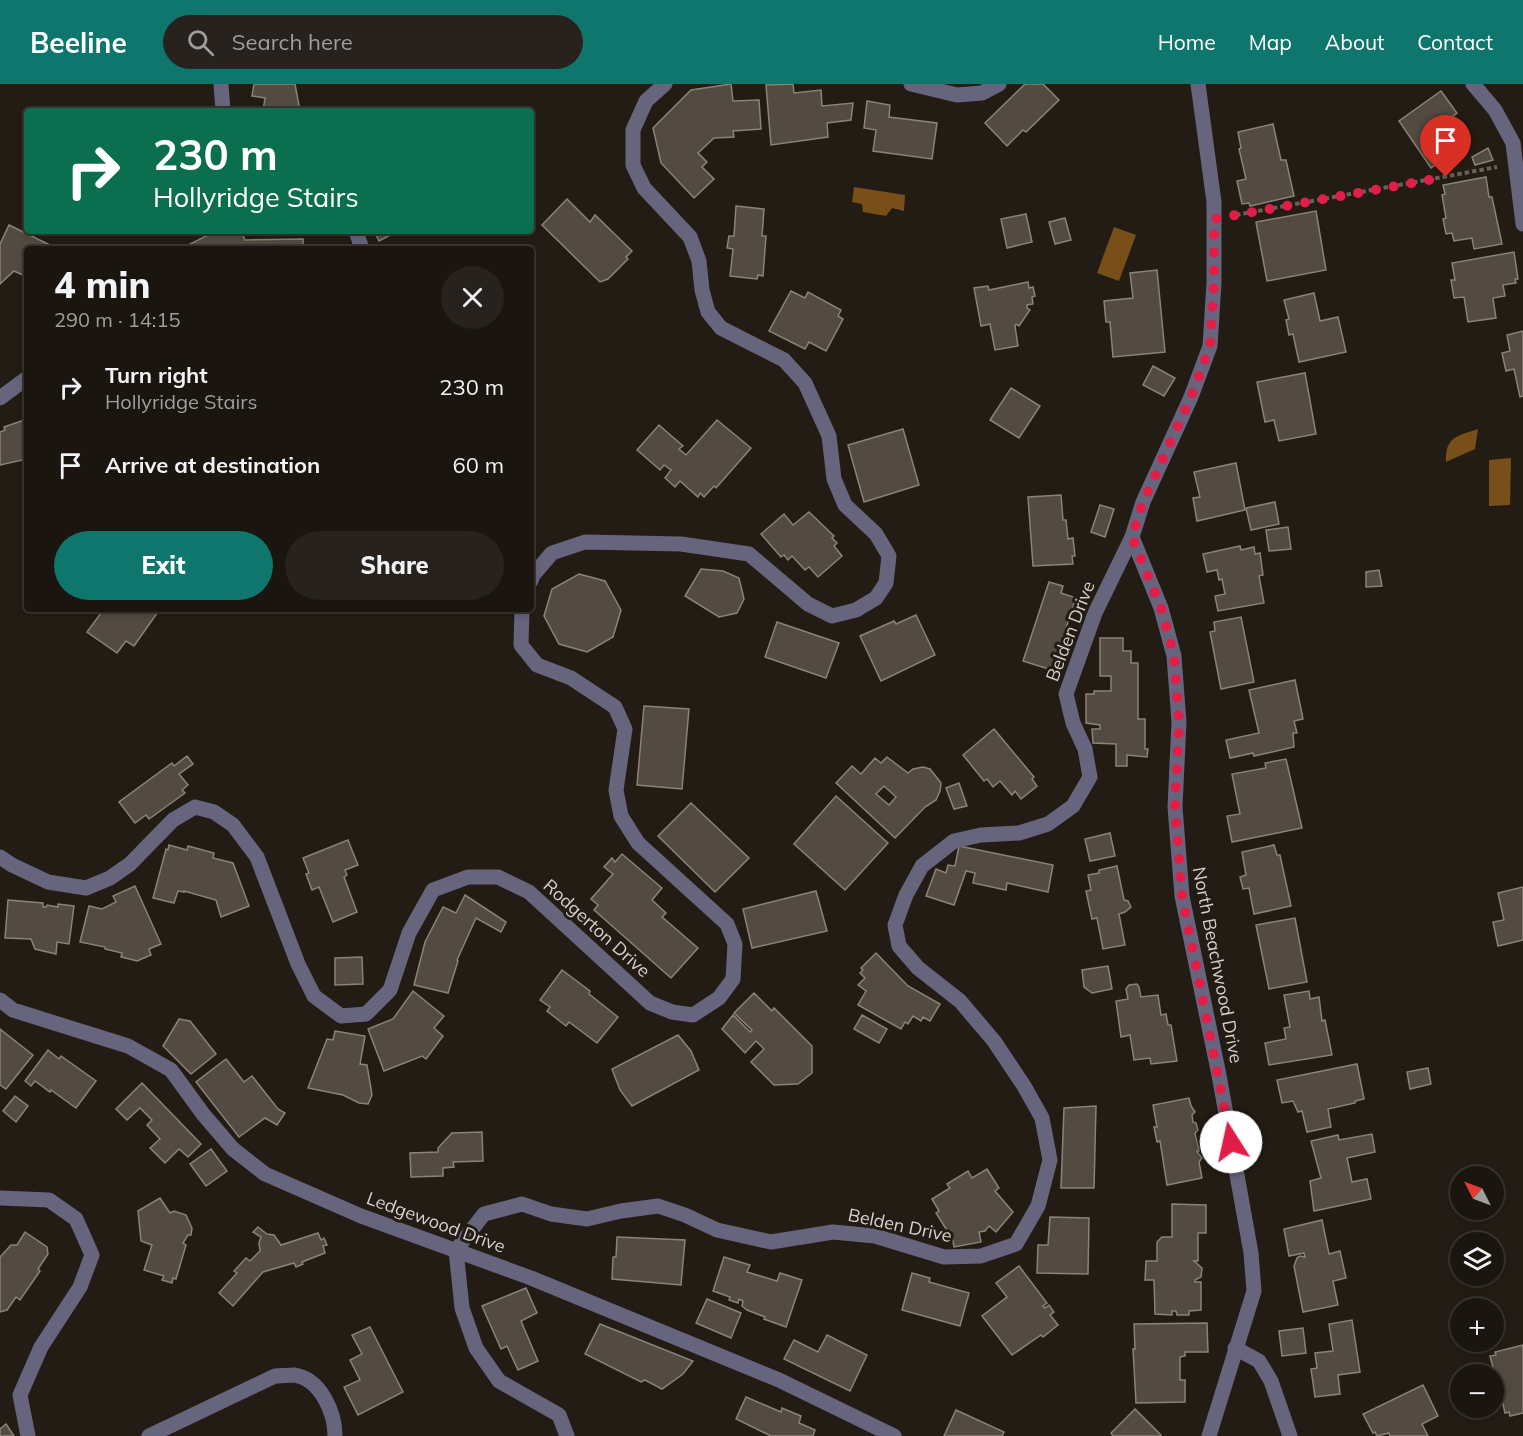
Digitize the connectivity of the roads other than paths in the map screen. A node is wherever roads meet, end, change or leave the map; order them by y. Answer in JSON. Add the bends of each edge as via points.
{"nodes":[{"id":1,"x":221,"y":84,"type":"edge"},
{"id":2,"x":665,"y":84,"type":"edge"},
{"id":3,"x":911,"y":84,"type":"edge"},
{"id":4,"x":999,"y":84,"type":"edge"},
{"id":5,"x":1198,"y":84,"type":"edge"},
{"id":6,"x":1473,"y":84,"type":"edge"},
{"id":7,"x":223,"y":108,"type":"edge"},
{"id":8,"x":1523,"y":224,"type":"edge"},
{"id":9,"x":24,"y":380,"type":"edge"},
{"id":10,"x":0,"y":398,"type":"edge"},
{"id":11,"x":1132,"y":537,"type":"junction"},
{"id":12,"x":534,"y":573,"type":"edge"},
{"id":13,"x":522,"y":612,"type":"edge"},
{"id":14,"x":0,"y":857,"type":"edge"},
{"id":15,"x":0,"y":1000,"type":"edge"},
{"id":16,"x":0,"y":1198,"type":"edge"},
{"id":17,"x":456,"y":1250,"type":"junction"},
{"id":18,"x":1235,"y":1348,"type":"junction"},
{"id":19,"x":28,"y":1436,"type":"edge"},
{"id":20,"x":149,"y":1436,"type":"edge"},
{"id":21,"x":335,"y":1436,"type":"edge"},
{"id":22,"x":567,"y":1436,"type":"edge"},
{"id":23,"x":894,"y":1436,"type":"edge"},
{"id":24,"x":1209,"y":1436,"type":"edge"},
{"id":25,"x":1290,"y":1436,"type":"edge"}],
"edges":[{"from":1,"to":7,"type":"street"},
{"from":2,"to":12,"type":"street","via":[[646,101],[633,130],[633,165],[644,188],[690,237],[699,261],[708,312],[721,328],[784,360],[805,383],[829,436],[834,479],[845,505],[876,534],[889,556],[886,583],[876,598],[856,610],[832,616],[808,604],[749,554],[681,544],[585,542],[552,553]]},
{"from":3,"to":4,"type":"street","via":[[957,95],[982,93]]},
{"from":5,"to":11,"type":"street","via":[[1214,202],[1210,346],[1143,502]]},
{"from":6,"to":8,"type":"street","via":[[1495,110],[1513,143]]},
{"from":9,"to":10,"type":"street"},
{"from":11,"to":17,"type":"street","name":"Belden Drive","via":[[1095,613],[1066,694],[1090,777],[1073,806],[1048,824],[1029,830],[954,841],[922,866],[895,925],[899,946],[918,968],[960,1001],[994,1041],[1042,1118],[1050,1160],[1038,1206],[1016,1244],[981,1256],[944,1257],[875,1236],[833,1232],[771,1242],[717,1230],[658,1206],[587,1219],[551,1214],[522,1204],[484,1214]]},
{"from":11,"to":18,"type":"street","name":"North Beachwood Drive","via":[[1161,608],[1174,656],[1179,722],[1175,807],[1182,896],[1251,1253],[1254,1291]]},
{"from":13,"to":14,"type":"street","name":"Rodgerton Drive","via":[[521,645],[537,665],[571,678],[615,707],[625,729],[616,790],[621,816],[638,843],[727,924],[735,944],[732,980],[719,998],[693,1015],[650,1003],[529,892],[498,877],[468,877],[433,890],[409,933],[390,990],[366,1014],[341,1016],[314,996],[258,857],[233,825],[214,812],[195,807],[173,820],[130,864],[86,888],[48,882]]},
{"from":15,"to":17,"type":"street","name":"Ledgewood Drive","via":[[13,1010],[128,1046],[171,1070],[233,1149],[265,1174],[361,1216]]},
{"from":16,"to":19,"type":"street","via":[[49,1200],[76,1219],[92,1255],[80,1287],[41,1347],[20,1395]]},
{"from":17,"to":22,"type":"street","via":[[462,1308],[476,1348],[499,1381],[560,1415]]},
{"from":17,"to":23,"type":"street","name":"Ledgewood Drive","via":[[779,1380]]},
{"from":18,"to":24,"type":"street","name":"North Beachwood Drive"},
{"from":18,"to":25,"type":"street","via":[[1259,1361],[1271,1382]]},
{"from":20,"to":21,"type":"street","via":[[275,1376],[297,1375],[316,1386],[330,1407]]}]}
